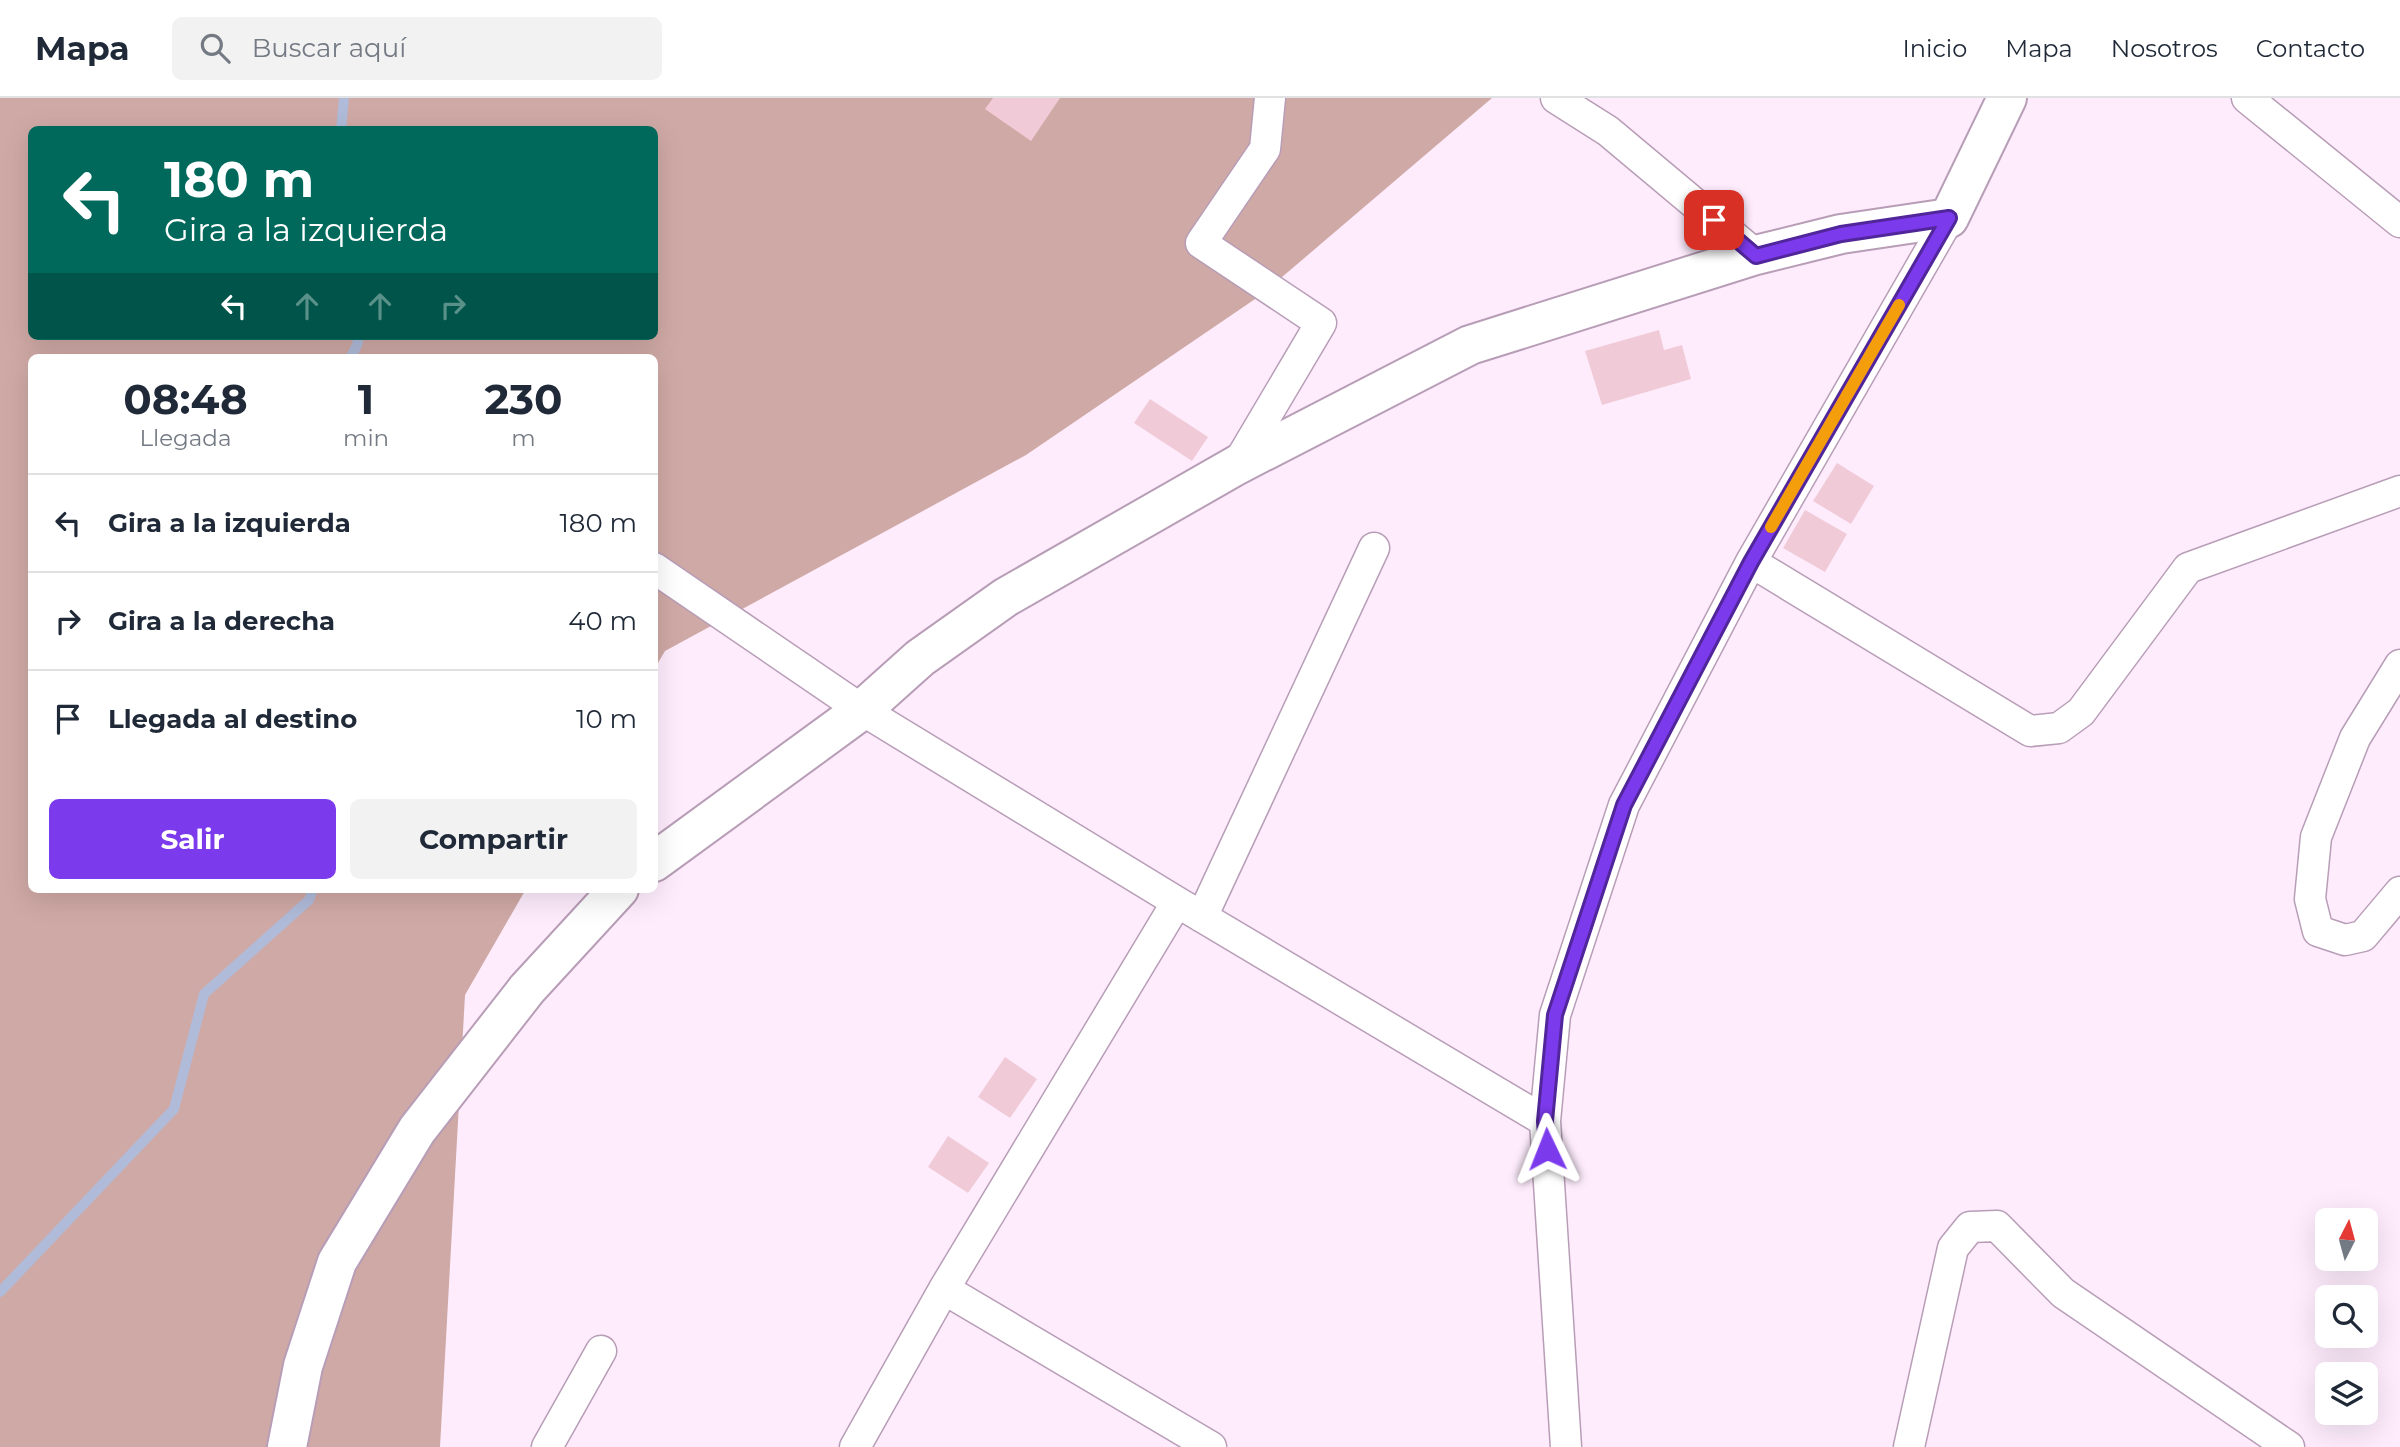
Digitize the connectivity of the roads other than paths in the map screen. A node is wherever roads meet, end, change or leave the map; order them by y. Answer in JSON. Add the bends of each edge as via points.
{"nodes":[{"id":1,"x":1270,"y":98,"type":"edge"},
{"id":2,"x":1556,"y":98,"type":"edge"},
{"id":3,"x":2007,"y":98,"type":"edge"},
{"id":4,"x":2247,"y":98,"type":"edge"},
{"id":5,"x":1949,"y":218,"type":"junction"},
{"id":6,"x":2400,"y":222,"type":"edge"},
{"id":7,"x":1756,"y":256,"type":"junction"},
{"id":8,"x":1237,"y":465,"type":"junction"},
{"id":9,"x":2400,"y":491,"type":"edge"},
{"id":10,"x":1374,"y":548,"type":"dead end"},
{"id":11,"x":1751,"y":562,"type":"junction"},
{"id":12,"x":658,"y":571,"type":"edge"},
{"id":13,"x":2400,"y":665,"type":"edge"},
{"id":14,"x":862,"y":710,"type":"junction"},
{"id":15,"x":658,"y":859,"type":"edge"},
{"id":16,"x":2400,"y":892,"type":"edge"},
{"id":17,"x":615,"y":893,"type":"edge"},
{"id":18,"x":1177,"y":902,"type":"junction"},
{"id":19,"x":1202,"y":917,"type":"junction"},
{"id":20,"x":1545,"y":1121,"type":"junction"},
{"id":21,"x":944,"y":1289,"type":"junction"},
{"id":22,"x":601,"y":1351,"type":"dead end"},
{"id":23,"x":287,"y":1447,"type":"edge"},
{"id":24,"x":547,"y":1447,"type":"edge"},
{"id":25,"x":855,"y":1447,"type":"edge"},
{"id":26,"x":1211,"y":1447,"type":"edge"},
{"id":27,"x":1566,"y":1447,"type":"edge"},
{"id":28,"x":1909,"y":1447,"type":"edge"},
{"id":29,"x":2289,"y":1447,"type":"edge"}],
"edges":[{"from":1,"to":8,"type":"street","via":[[1265,149],[1201,243],[1321,323]]},
{"from":2,"to":7,"type":"street","via":[[1608,131]]},
{"from":3,"to":5,"type":"street"},
{"from":4,"to":6,"type":"street"},
{"from":5,"to":7,"type":"street","via":[[1841,234]]},
{"from":5,"to":11,"type":"street"},
{"from":7,"to":8,"type":"street","via":[[1470,345]]},
{"from":8,"to":14,"type":"street","via":[[1006,597],[920,657]]},
{"from":9,"to":11,"type":"street","via":[[2188,568],[2081,712],[2059,728],[2031,731]]},
{"from":10,"to":19,"type":"street"},
{"from":11,"to":20,"type":"street","via":[[1624,805],[1555,1015]]},
{"from":12,"to":14,"type":"street"},
{"from":13,"to":16,"type":"street","via":[[2356,738],[2316,837],[2310,899],[2318,931],[2345,940],[2364,936]]},
{"from":14,"to":15,"type":"street"},
{"from":14,"to":18,"type":"street"},
{"from":17,"to":23,"type":"street","via":[[527,989],[417,1130],[337,1262],[303,1366]]},
{"from":18,"to":19,"type":"street"},
{"from":18,"to":21,"type":"street"},
{"from":19,"to":20,"type":"street"},
{"from":20,"to":27,"type":"street"},
{"from":21,"to":25,"type":"street"},
{"from":21,"to":26,"type":"street"},
{"from":22,"to":24,"type":"street"},
{"from":28,"to":29,"type":"street","via":[[1953,1248],[1970,1227],[1997,1226],[2063,1293]]}]}
